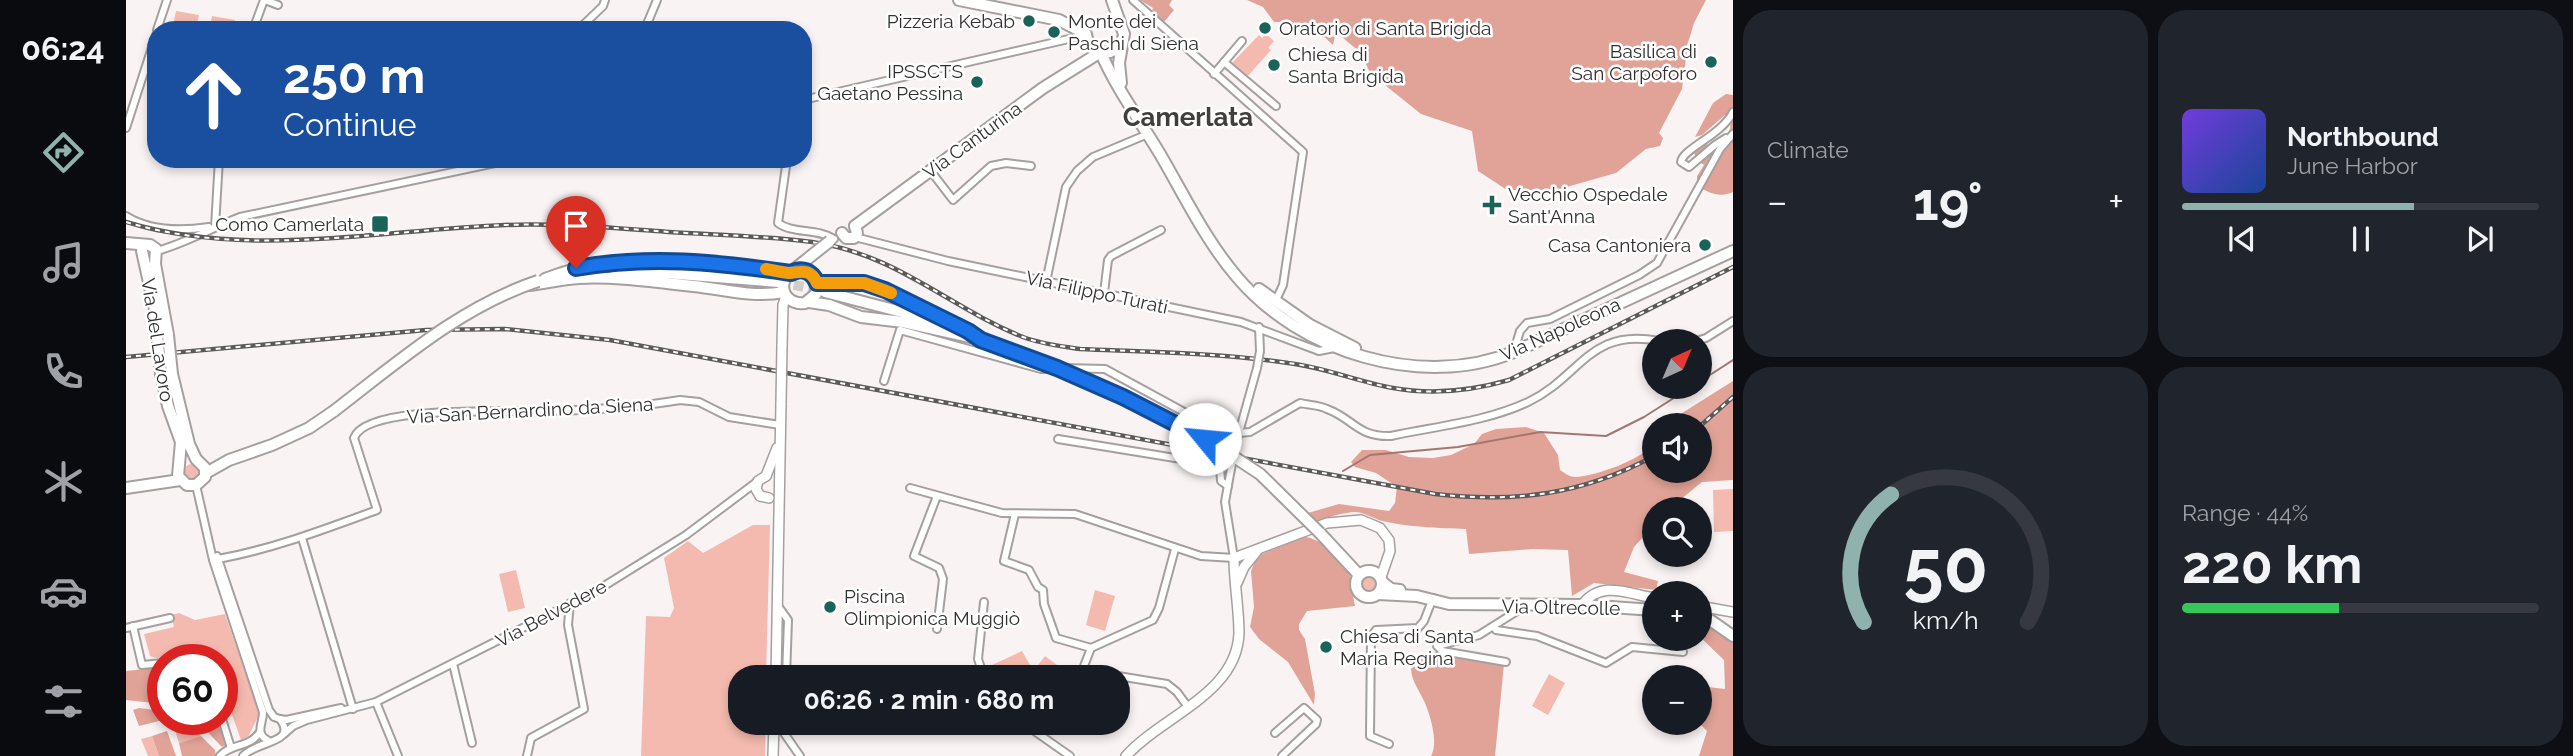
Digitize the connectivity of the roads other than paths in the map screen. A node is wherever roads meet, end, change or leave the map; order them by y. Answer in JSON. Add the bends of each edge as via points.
{"nodes":[{"id":1,"x":167,"y":0,"type":"edge"},
{"id":2,"x":265,"y":0,"type":"edge"},
{"id":3,"x":605,"y":0,"type":"edge"},
{"id":4,"x":657,"y":0,"type":"edge"},
{"id":5,"x":959,"y":0,"type":"edge"},
{"id":6,"x":1112,"y":0,"type":"edge"},
{"id":7,"x":1133,"y":0,"type":"edge"},
{"id":8,"x":278,"y":5,"type":"dead end"},
{"id":9,"x":1059,"y":20,"type":"junction"},
{"id":10,"x":160,"y":21,"type":"edge"},
{"id":11,"x":257,"y":21,"type":"edge"},
{"id":12,"x":587,"y":21,"type":"edge"},
{"id":13,"x":648,"y":21,"type":"edge"},
{"id":14,"x":1123,"y":39,"type":"junction"},
{"id":15,"x":1242,"y":41,"type":"dead end"},
{"id":16,"x":1061,"y":43,"type":"junction"},
{"id":17,"x":1092,"y":45,"type":"junction"},
{"id":18,"x":1224,"y":62,"type":"junction"},
{"id":19,"x":147,"y":63,"type":"edge"},
{"id":20,"x":1214,"y":74,"type":"junction"},
{"id":21,"x":1254,"y":87,"type":"junction"},
{"id":22,"x":1124,"y":93,"type":"junction"},
{"id":23,"x":1248,"y":94,"type":"dead end"},
{"id":24,"x":812,"y":98,"type":"edge"},
{"id":25,"x":1276,"y":106,"type":"dead end"},
{"id":26,"x":1733,"y":112,"type":"edge"},
{"id":27,"x":126,"y":128,"type":"edge"},
{"id":28,"x":1148,"y":134,"type":"junction"},
{"id":29,"x":1732,"y":135,"type":"edge"},
{"id":30,"x":1031,"y":166,"type":"dead end"},
{"id":31,"x":218,"y":168,"type":"edge"},
{"id":32,"x":471,"y":168,"type":"edge"},
{"id":33,"x":786,"y":168,"type":"edge"},
{"id":34,"x":930,"y":170,"type":"junction"},
{"id":35,"x":126,"y":216,"type":"edge"},
{"id":36,"x":215,"y":227,"type":"junction"},
{"id":37,"x":1161,"y":230,"type":"dead end"},
{"id":38,"x":855,"y":232,"type":"junction"},
{"id":39,"x":836,"y":238,"type":"junction"},
{"id":40,"x":126,"y":244,"type":"edge"},
{"id":41,"x":1733,"y":251,"type":"edge"},
{"id":42,"x":149,"y":252,"type":"junction"},
{"id":43,"x":811,"y":256,"type":"junction"},
{"id":44,"x":1222,"y":257,"type":"junction"},
{"id":45,"x":793,"y":272,"type":"junction"},
{"id":46,"x":577,"y":273,"type":"junction"},
{"id":47,"x":1046,"y":282,"type":"junction"},
{"id":48,"x":818,"y":283,"type":"junction"},
{"id":49,"x":524,"y":286,"type":"junction"},
{"id":50,"x":783,"y":290,"type":"junction"},
{"id":51,"x":1104,"y":293,"type":"junction"},
{"id":52,"x":1259,"y":298,"type":"junction"},
{"id":53,"x":1275,"y":302,"type":"junction"},
{"id":54,"x":805,"y":303,"type":"junction"},
{"id":55,"x":783,"y":317,"type":"junction"},
{"id":56,"x":1733,"y":321,"type":"edge"},
{"id":57,"x":1259,"y":327,"type":"junction"},
{"id":58,"x":1712,"y":334,"type":"edge"},
{"id":59,"x":1642,"y":338,"type":"edge"},
{"id":60,"x":981,"y":340,"type":"junction"},
{"id":61,"x":1336,"y":347,"type":"junction"},
{"id":62,"x":1514,"y":352,"type":"junction"},
{"id":63,"x":1377,"y":358,"type":"junction"},
{"id":64,"x":167,"y":374,"type":"junction"},
{"id":65,"x":884,"y":381,"type":"dead end"},
{"id":66,"x":780,"y":425,"type":"junction"},
{"id":67,"x":1237,"y":438,"type":"junction"},
{"id":68,"x":1058,"y":439,"type":"dead end"},
{"id":69,"x":780,"y":441,"type":"junction"},
{"id":70,"x":202,"y":466,"type":"junction"},
{"id":71,"x":180,"y":472,"type":"junction"},
{"id":72,"x":762,"y":479,"type":"junction"},
{"id":73,"x":196,"y":485,"type":"junction"},
{"id":74,"x":1228,"y":486,"type":"junction"},
{"id":75,"x":778,"y":487,"type":"junction"},
{"id":76,"x":126,"y":488,"type":"edge"},
{"id":77,"x":910,"y":488,"type":"dead end"},
{"id":78,"x":757,"y":493,"type":"junction"},
{"id":79,"x":736,"y":496,"type":"junction"},
{"id":80,"x":937,"y":496,"type":"junction"},
{"id":81,"x":769,"y":498,"type":"junction"},
{"id":82,"x":1015,"y":514,"type":"junction"},
{"id":83,"x":779,"y":520,"type":"junction"},
{"id":84,"x":302,"y":538,"type":"junction"},
{"id":85,"x":211,"y":541,"type":"junction"},
{"id":86,"x":1261,"y":547,"type":"junction"},
{"id":87,"x":1175,"y":549,"type":"junction"},
{"id":88,"x":1234,"y":558,"type":"junction"},
{"id":89,"x":218,"y":559,"type":"junction"},
{"id":90,"x":1372,"y":575,"type":"junction"},
{"id":91,"x":1236,"y":585,"type":"junction"},
{"id":92,"x":1378,"y":594,"type":"junction"},
{"id":93,"x":1642,"y":596,"type":"edge"},
{"id":94,"x":1433,"y":599,"type":"junction"},
{"id":95,"x":984,"y":602,"type":"dead end"},
{"id":96,"x":570,"y":603,"type":"junction"},
{"id":97,"x":778,"y":606,"type":"junction"},
{"id":98,"x":1525,"y":606,"type":"junction"},
{"id":99,"x":1582,"y":606,"type":"junction"},
{"id":100,"x":1712,"y":608,"type":"edge"},
{"id":101,"x":1642,"y":609,"type":"edge"},
{"id":102,"x":1733,"y":612,"type":"edge"},
{"id":103,"x":170,"y":618,"type":"dead end"},
{"id":104,"x":1712,"y":621,"type":"edge"},
{"id":105,"x":129,"y":627,"type":"edge"},
{"id":106,"x":1494,"y":627,"type":"junction"},
{"id":107,"x":937,"y":629,"type":"dead end"},
{"id":108,"x":1733,"y":636,"type":"edge"},
{"id":109,"x":1091,"y":648,"type":"junction"},
{"id":110,"x":1683,"y":652,"type":"dead end"},
{"id":111,"x":1506,"y":662,"type":"dead end"},
{"id":112,"x":453,"y":664,"type":"junction"},
{"id":113,"x":147,"y":665,"type":"edge"},
{"id":114,"x":776,"y":665,"type":"edge"},
{"id":115,"x":786,"y":665,"type":"edge"},
{"id":116,"x":980,"y":665,"type":"edge"},
{"id":117,"x":376,"y":702,"type":"junction"},
{"id":118,"x":1188,"y":707,"type":"junction"},
{"id":119,"x":353,"y":709,"type":"junction"},
{"id":120,"x":277,"y":718,"type":"junction"},
{"id":121,"x":263,"y":720,"type":"junction"},
{"id":122,"x":260,"y":732,"type":"junction"},
{"id":123,"x":1275,"y":733,"type":"dead end"},
{"id":124,"x":284,"y":734,"type":"junction"},
{"id":125,"x":228,"y":735,"type":"edge"},
{"id":126,"x":774,"y":735,"type":"edge"},
{"id":127,"x":785,"y":735,"type":"edge"},
{"id":128,"x":1040,"y":735,"type":"edge"},
{"id":129,"x":269,"y":741,"type":"junction"},
{"id":130,"x":472,"y":743,"type":"dead end"},
{"id":131,"x":1389,"y":744,"type":"dead end"},
{"id":132,"x":233,"y":747,"type":"junction"},
{"id":133,"x":1128,"y":755,"type":"edge"},
{"id":134,"x":220,"y":756,"type":"edge"},
{"id":135,"x":242,"y":756,"type":"edge"},
{"id":136,"x":398,"y":756,"type":"edge"},
{"id":137,"x":527,"y":756,"type":"edge"},
{"id":138,"x":773,"y":756,"type":"edge"},
{"id":139,"x":800,"y":756,"type":"edge"},
{"id":140,"x":1070,"y":756,"type":"edge"},
{"id":141,"x":1282,"y":756,"type":"edge"}],
"edges":[{"from":1,"to":10,"type":"street"},
{"from":2,"to":8,"type":"street"},
{"from":2,"to":11,"type":"street"},
{"from":3,"to":12,"type":"street"},
{"from":4,"to":13,"type":"street"},
{"from":5,"to":9,"type":"main road"},
{"from":6,"to":14,"type":"main road","name":"Via Napoleona"},
{"from":7,"to":20,"type":"street"},
{"from":9,"to":16,"type":"street","via":[[1066,33]]},
{"from":9,"to":17,"type":"main road"},
{"from":14,"to":17,"type":"main road","name":"Via Canturina","via":[[1117,50]]},
{"from":14,"to":22,"type":"main road","name":"Via Napoleona","via":[[1119,63]]},
{"from":15,"to":18,"type":"street"},
{"from":16,"to":17,"type":"street"},
{"from":16,"to":24,"type":"street"},
{"from":17,"to":22,"type":"main road","name":"Via Napoleona"},
{"from":17,"to":34,"type":"main road","name":"Via Canturina","via":[[1043,89]]},
{"from":18,"to":20,"type":"street"},
{"from":18,"to":21,"type":"street"},
{"from":19,"to":27,"type":"street"},
{"from":20,"to":53,"type":"street","via":[[1303,152],[1283,285]]},
{"from":21,"to":23,"type":"street"},
{"from":21,"to":25,"type":"street"},
{"from":22,"to":28,"type":"main road","name":"Via Napoleona"},
{"from":26,"to":29,"type":"street","via":[[1718,132],[1683,155],[1681,162],[1689,167]]},
{"from":28,"to":44,"type":"main road","name":"Via Napoleona"},
{"from":28,"to":47,"type":"street","via":[[1093,157],[1077,171],[1066,187]]},
{"from":29,"to":62,"type":"street","via":[[1657,263],[1550,319],[1527,323]]},
{"from":30,"to":34,"type":"street","via":[[991,166],[953,200]]},
{"from":31,"to":36,"type":"street"},
{"from":32,"to":36,"type":"street","via":[[240,217]]},
{"from":33,"to":39,"type":"street","via":[[778,223]]},
{"from":34,"to":38,"type":"main road","name":"Via Canturina"},
{"from":35,"to":36,"type":"street","via":[[168,229]]},
{"from":36,"to":42,"type":"street"},
{"from":37,"to":51,"type":"street","via":[[1111,256]]},
{"from":38,"to":39,"type":"main road","name":"Via Canturina","via":[[846,225]]},
{"from":38,"to":47,"type":"street","name":"Via Filippo Turati","via":[[913,253]]},
{"from":39,"to":43,"type":"main road","bridge":true},
{"from":40,"to":42,"type":"main road"},
{"from":41,"to":62,"type":"main road","name":"Via Napoleona"},
{"from":42,"to":64,"type":"main road","name":"Via del Lavoro","bridge":true},
{"from":43,"to":45,"type":"main road"},
{"from":43,"to":48,"type":"main road"},
{"from":44,"to":52,"type":"main road","name":"Via Napoleona"},
{"from":44,"to":53,"type":"main road","name":"Via Napoleona"},
{"from":45,"to":46,"type":"main road","via":[[658,259]]},
{"from":45,"to":48,"type":"main road","via":[[803,270]]},
{"from":45,"to":50,"type":"main road"},
{"from":46,"to":49,"type":"main road","bridge":true},
{"from":46,"to":49,"type":"main road","bridge":true},
{"from":46,"to":50,"type":"main road","via":[[762,296]]},
{"from":47,"to":51,"type":"street","name":"Via Filippo Turati"},
{"from":48,"to":54,"type":"main road","via":[[816,294]]},
{"from":48,"to":60,"type":"main road"},
{"from":48,"to":60,"type":"main road","via":[[864,283],[885,290]]},
{"from":49,"to":70,"type":"main road","bridge":true,"via":[[448,326],[309,428],[272,445]]},
{"from":50,"to":54,"type":"main road","via":[[792,302]]},
{"from":50,"to":55,"type":"street"},
{"from":51,"to":57,"type":"street","name":"Via Filippo Turati"},
{"from":52,"to":53,"type":"main road","name":"Via Napoleona"},
{"from":52,"to":61,"type":"main road","name":"Via Napoleona","via":[[1283,318]]},
{"from":53,"to":63,"type":"main road","name":"Via Napoleona"},
{"from":54,"to":55,"type":"street"},
{"from":54,"to":60,"type":"main road"},
{"from":55,"to":66,"type":"street","bridge":true},
{"from":56,"to":58,"type":"street"},
{"from":57,"to":61,"type":"street","name":"Via Filippo Turati","via":[[1319,351]]},
{"from":57,"to":67,"type":"street","bridge":true,"via":[[1257,368]]},
{"from":59,"to":67,"type":"street","via":[[1597,348],[1531,401],[1493,416],[1377,436],[1326,408],[1300,403]]},
{"from":60,"to":90,"type":"main road","bridge":true,"via":[[1123,397],[1223,449],[1260,474],[1344,558]]},
{"from":61,"to":63,"type":"main road","name":"Via Napoleona","via":[[1346,346]]},
{"from":62,"to":63,"type":"main road","name":"Via Napoleona","via":[[1458,366]]},
{"from":64,"to":70,"type":"main road","name":"Via del Lavoro","via":[[186,435]]},
{"from":64,"to":71,"type":"main road","name":"Via del Lavoro","via":[[165,397],[181,441]]},
{"from":65,"to":67,"type":"street","via":[[900,330],[1041,369],[1105,369]]},
{"from":66,"to":69,"type":"street"},
{"from":66,"to":84,"type":"street","name":"Via San Bernardino da Siena","via":[[729,417],[699,402],[680,400],[562,411],[392,417],[355,433],[377,510]]},
{"from":67,"to":74,"type":"street","bridge":true},
{"from":68,"to":74,"type":"street","via":[[1219,466],[1221,481]]},
{"from":69,"to":72,"type":"street"},
{"from":69,"to":75,"type":"street"},
{"from":70,"to":71,"type":"main road","via":[[188,459]]},
{"from":70,"to":73,"type":"main road","via":[[203,481]]},
{"from":71,"to":73,"type":"main road","via":[[187,485]]},
{"from":71,"to":76,"type":"main road","via":[[162,481]]},
{"from":72,"to":75,"type":"street","via":[[775,480]]},
{"from":72,"to":78,"type":"street"},
{"from":72,"to":79,"type":"street","name":"Via Belvedere"},
{"from":73,"to":85,"type":"street"},
{"from":74,"to":88,"type":"street","via":[[1225,502]]},
{"from":75,"to":81,"type":"street"},
{"from":75,"to":83,"type":"street"},
{"from":77,"to":80,"type":"street"},
{"from":78,"to":79,"type":"street","name":"Via Belvedere"},
{"from":78,"to":81,"type":"street"},
{"from":79,"to":96,"type":"street","name":"Via Belvedere","via":[[686,535]]},
{"from":80,"to":82,"type":"street"},
{"from":80,"to":107,"type":"street","via":[[914,556],[939,568],[943,579]]},
{"from":81,"to":83,"type":"street"},
{"from":82,"to":87,"type":"street","via":[[1075,514]]},
{"from":82,"to":109,"type":"street","via":[[1004,561],[1030,570],[1043,590],[1056,638]]},
{"from":83,"to":97,"type":"street"},
{"from":84,"to":89,"type":"street","name":"Via San Bernardino da Siena"},
{"from":84,"to":119,"type":"street"},
{"from":85,"to":89,"type":"street"},
{"from":85,"to":121,"type":"street"},
{"from":86,"to":88,"type":"street"},
{"from":86,"to":90,"type":"street","via":[[1327,523],[1356,519],[1377,526],[1391,548]]},
{"from":86,"to":91,"type":"street"},
{"from":87,"to":88,"type":"street"},
{"from":87,"to":109,"type":"street","via":[[1153,620]]},
{"from":88,"to":91,"type":"street"},
{"from":89,"to":120,"type":"street","via":[[269,710]]},
{"from":90,"to":92,"type":"main road"},
{"from":90,"to":92,"type":"main road","via":[[1356,583],[1360,593],[1368,597]]},
{"from":90,"to":94,"type":"main road","name":"Via Oltrecolle","via":[[1391,589],[1419,592]]},
{"from":91,"to":118,"type":"street","via":[[1239,634],[1233,663],[1213,688]]},
{"from":92,"to":94,"type":"main road","name":"Via Oltrecolle"},
{"from":93,"to":99,"type":"street","via":[[1602,589]]},
{"from":94,"to":98,"type":"main road","name":"Via Oltrecolle"},
{"from":94,"to":131,"type":"street","via":[[1418,628],[1376,630],[1371,637],[1370,736]]},
{"from":95,"to":116,"type":"street"},
{"from":96,"to":112,"type":"street","name":"Via Belvedere"},
{"from":96,"to":137,"type":"street","via":[[568,625],[584,709],[531,738]]},
{"from":97,"to":114,"type":"street"},
{"from":97,"to":115,"type":"street","via":[[788,620]]},
{"from":98,"to":99,"type":"main road","name":"Via Oltrecolle"},
{"from":98,"to":106,"type":"street"},
{"from":99,"to":101,"type":"main road","name":"Via Oltrecolle"},
{"from":100,"to":102,"type":"street"},
{"from":103,"to":105,"type":"street"},
{"from":104,"to":108,"type":"main road"},
{"from":105,"to":113,"type":"street","via":[[142,665]]},
{"from":106,"to":110,"type":"street","via":[[1537,636],[1606,663],[1632,647]]},
{"from":106,"to":111,"type":"street","via":[[1439,643],[1437,648]]},
{"from":109,"to":118,"type":"street","via":[[1085,670],[1167,684]]},
{"from":112,"to":117,"type":"street","name":"Via Belvedere"},
{"from":112,"to":130,"type":"street"},
{"from":117,"to":119,"type":"street","name":"Via Belvedere"},
{"from":117,"to":136,"type":"street"},
{"from":118,"to":133,"type":"street"},
{"from":119,"to":120,"type":"street","name":"Via Belvedere"},
{"from":119,"to":124,"type":"street","name":"Via Belvedere","via":[[300,723]]},
{"from":120,"to":121,"type":"street"},
{"from":120,"to":124,"type":"street"},
{"from":121,"to":122,"type":"street"},
{"from":122,"to":129,"type":"street"},
{"from":122,"to":132,"type":"street","via":[[255,740]]},
{"from":123,"to":141,"type":"street","via":[[1304,708],[1317,720]]},
{"from":124,"to":129,"type":"street"},
{"from":125,"to":132,"type":"street"},
{"from":126,"to":138,"type":"street"},
{"from":127,"to":139,"type":"street"},
{"from":128,"to":140,"type":"street"},
{"from":129,"to":135,"type":"street"},
{"from":132,"to":134,"type":"street"},
{"from":132,"to":135,"type":"street","via":[[240,749]]}]}
